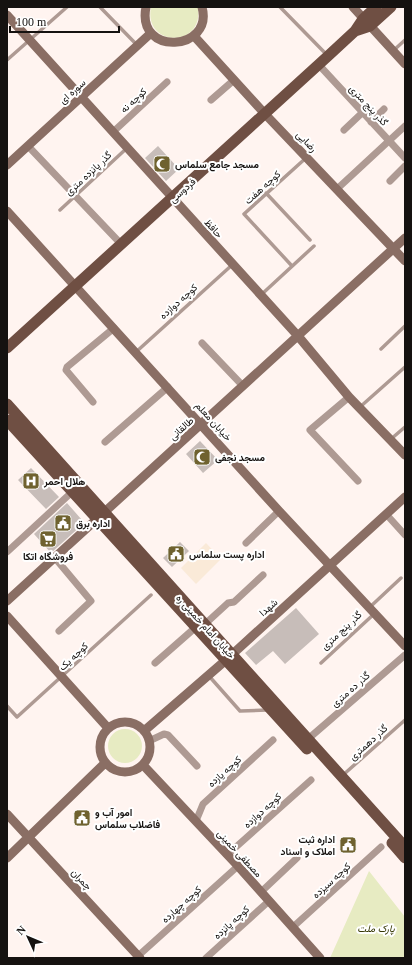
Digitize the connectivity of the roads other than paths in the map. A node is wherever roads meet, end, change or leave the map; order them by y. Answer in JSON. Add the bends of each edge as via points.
{"nodes":[{"id":1,"x":66,"y":7,"type":"edge"},
{"id":2,"x":100,"y":7,"type":"edge"},
{"id":3,"x":146,"y":7,"type":"edge"},
{"id":4,"x":202,"y":7,"type":"edge"},
{"id":5,"x":280,"y":7,"type":"edge"},
{"id":6,"x":353,"y":7,"type":"edge"},
{"id":7,"x":376,"y":7,"type":"edge"},
{"id":8,"x":391,"y":7,"type":"edge"},
{"id":9,"x":7,"y":15,"type":"edge"},
{"id":10,"x":367,"y":22,"type":"junction"},
{"id":11,"x":151,"y":33,"type":"junction"},
{"id":12,"x":194,"y":36,"type":"junction"},
{"id":13,"x":29,"y":40,"type":"junction"},
{"id":14,"x":405,"y":40,"type":"edge"},
{"id":15,"x":137,"y":46,"type":"junction"},
{"id":16,"x":393,"y":51,"type":"junction"},
{"id":17,"x":328,"y":56,"type":"junction"},
{"id":18,"x":7,"y":60,"type":"edge"},
{"id":19,"x":405,"y":64,"type":"edge"},
{"id":20,"x":319,"y":65,"type":"junction"},
{"id":21,"x":234,"y":80,"type":"junction"},
{"id":22,"x":167,"y":82,"type":"dead end"},
{"id":23,"x":81,"y":97,"type":"junction"},
{"id":24,"x":211,"y":100,"type":"dead end"},
{"id":25,"x":384,"y":109,"type":"dead end"},
{"id":26,"x":363,"y":112,"type":"junction"},
{"id":27,"x":265,"y":114,"type":"junction"},
{"id":28,"x":371,"y":122,"type":"junction"},
{"id":29,"x":405,"y":126,"type":"edge"},
{"id":30,"x":344,"y":130,"type":"dead end"},
{"id":31,"x":113,"y":132,"type":"junction"},
{"id":32,"x":389,"y":141,"type":"junction"},
{"id":33,"x":28,"y":146,"type":"junction"},
{"id":34,"x":127,"y":148,"type":"junction"},
{"id":35,"x":307,"y":157,"type":"junction"},
{"id":36,"x":405,"y":158,"type":"edge"},
{"id":37,"x":7,"y":165,"type":"edge"},
{"id":38,"x":405,"y":166,"type":"edge"},
{"id":39,"x":390,"y":180,"type":"dead end"},
{"id":40,"x":337,"y":189,"type":"junction"},
{"id":41,"x":266,"y":193,"type":"junction"},
{"id":42,"x":75,"y":196,"type":"junction"},
{"id":43,"x":173,"y":198,"type":"junction"},
{"id":44,"x":60,"y":210,"type":"dead end"},
{"id":45,"x":7,"y":211,"type":"edge"},
{"id":46,"x":405,"y":238,"type":"edge"},
{"id":47,"x":310,"y":240,"type":"dead end"},
{"id":48,"x":122,"y":245,"type":"junction"},
{"id":49,"x":314,"y":246,"type":"dead end"},
{"id":50,"x":394,"y":249,"type":"junction"},
{"id":51,"x":405,"y":261,"type":"edge"},
{"id":52,"x":233,"y":264,"type":"junction"},
{"id":53,"x":292,"y":266,"type":"junction"},
{"id":54,"x":76,"y":286,"type":"junction"},
{"id":55,"x":260,"y":295,"type":"junction"},
{"id":56,"x":405,"y":326,"type":"edge"},
{"id":57,"x":114,"y":328,"type":"junction"},
{"id":58,"x":298,"y":336,"type":"junction"},
{"id":59,"x":202,"y":343,"type":"dead end"},
{"id":60,"x":7,"y":348,"type":"edge"},
{"id":61,"x":381,"y":350,"type":"dead end"},
{"id":62,"x":136,"y":352,"type":"junction"},
{"id":63,"x":405,"y":366,"type":"edge"},
{"id":64,"x":243,"y":386,"type":"junction"},
{"id":65,"x":168,"y":387,"type":"junction"},
{"id":66,"x":349,"y":396,"type":"junction"},
{"id":67,"x":93,"y":402,"type":"dead end"},
{"id":68,"x":7,"y":404,"type":"edge"},
{"id":69,"x":360,"y":408,"type":"junction"},
{"id":70,"x":7,"y":420,"type":"edge"},
{"id":71,"x":202,"y":424,"type":"junction"},
{"id":72,"x":405,"y":427,"type":"edge"},
{"id":73,"x":391,"y":439,"type":"junction"},
{"id":74,"x":105,"y":442,"type":"dead end"},
{"id":75,"x":405,"y":455,"type":"edge"},
{"id":76,"x":358,"y":481,"type":"dead end"},
{"id":77,"x":72,"y":492,"type":"junction"},
{"id":78,"x":405,"y":497,"type":"edge"},
{"id":79,"x":279,"y":511,"type":"junction"},
{"id":80,"x":386,"y":514,"type":"junction"},
{"id":81,"x":101,"y":516,"type":"junction"},
{"id":82,"x":405,"y":535,"type":"edge"},
{"id":83,"x":246,"y":543,"type":"dead end"},
{"id":84,"x":7,"y":552,"type":"edge"},
{"id":85,"x":55,"y":558,"type":"junction"},
{"id":86,"x":330,"y":564,"type":"junction"},
{"id":87,"x":263,"y":575,"type":"dead end"},
{"id":88,"x":402,"y":578,"type":"dead end"},
{"id":89,"x":150,"y":595,"type":"dead end"},
{"id":90,"x":7,"y":601,"type":"edge"},
{"id":91,"x":372,"y":610,"type":"junction"},
{"id":92,"x":7,"y":616,"type":"edge"},
{"id":93,"x":200,"y":626,"type":"junction"},
{"id":94,"x":60,"y":631,"type":"dead end"},
{"id":95,"x":405,"y":646,"type":"edge"},
{"id":96,"x":405,"y":655,"type":"edge"},
{"id":97,"x":229,"y":657,"type":"junction"},
{"id":98,"x":321,"y":662,"type":"dead end"},
{"id":99,"x":155,"y":664,"type":"dead end"},
{"id":100,"x":62,"y":676,"type":"junction"},
{"id":101,"x":208,"y":676,"type":"junction"},
{"id":102,"x":7,"y":706,"type":"edge"},
{"id":103,"x":270,"y":710,"type":"junction"},
{"id":104,"x":405,"y":720,"type":"edge"},
{"id":105,"x":108,"y":728,"type":"junction"},
{"id":106,"x":144,"y":731,"type":"junction"},
{"id":107,"x":308,"y":739,"type":"junction"},
{"id":108,"x":273,"y":740,"type":"dead end"},
{"id":109,"x":149,"y":741,"type":"junction"},
{"id":110,"x":105,"y":763,"type":"junction"},
{"id":111,"x":143,"y":765,"type":"junction"},
{"id":112,"x":197,"y":766,"type":"dead end"},
{"id":113,"x":342,"y":777,"type":"junction"},
{"id":114,"x":311,"y":780,"type":"dead end"},
{"id":115,"x":7,"y":814,"type":"edge"},
{"id":116,"x":196,"y":821,"type":"junction"},
{"id":117,"x":29,"y":838,"type":"junction"},
{"id":118,"x":382,"y":847,"type":"dead end"},
{"id":119,"x":405,"y":848,"type":"edge"},
{"id":120,"x":227,"y":855,"type":"junction"},
{"id":121,"x":7,"y":858,"type":"edge"},
{"id":122,"x":297,"y":858,"type":"dead end"},
{"id":123,"x":405,"y":858,"type":"edge"},
{"id":124,"x":238,"y":866,"type":"junction"},
{"id":125,"x":261,"y":892,"type":"junction"},
{"id":126,"x":269,"y":901,"type":"junction"},
{"id":127,"x":293,"y":928,"type":"junction"},
{"id":128,"x":139,"y":957,"type":"edge"},
{"id":129,"x":206,"y":958,"type":"edge"},
{"id":130,"x":320,"y":958,"type":"edge"}],
"edges":[{"from":1,"to":13,"type":"lane"},
{"from":2,"to":15,"type":"lane"},
{"from":3,"to":11,"type":"street","via":[[145,17]]},
{"from":4,"to":12,"type":"street","via":[[203,20]]},
{"from":5,"to":17,"type":"lane"},
{"from":6,"to":10,"type":"street"},
{"from":7,"to":10,"type":"main road","name":"فردوسی"},
{"from":8,"to":10,"type":"main road","name":"فردوسی"},
{"from":9,"to":13,"type":"street","name":"حافظ"},
{"from":10,"to":16,"type":"street"},
{"from":10,"to":17,"type":"main road","name":"فردوسی"},
{"from":11,"to":12,"type":"street","via":[[173,43]]},
{"from":11,"to":15,"type":"street","name":"سوره ای"},
{"from":12,"to":21,"type":"street","name":"رضایی"},
{"from":13,"to":18,"type":"lane"},
{"from":13,"to":23,"type":"street","name":"حافظ"},
{"from":14,"to":16,"type":"lane"},
{"from":15,"to":23,"type":"street","name":"سوره ای"},
{"from":16,"to":19,"type":"street"},
{"from":17,"to":20,"type":"main road","name":"فردوسی"},
{"from":20,"to":26,"type":"street","name":"گذر پنج متری"},
{"from":20,"to":27,"type":"main road","name":"فردوسی"},
{"from":21,"to":24,"type":"street"},
{"from":21,"to":27,"type":"street","name":"رضایی"},
{"from":22,"to":31,"type":"street","name":"کوچه نه"},
{"from":23,"to":31,"type":"street","name":"حافظ"},
{"from":23,"to":33,"type":"street","name":"سوره ای"},
{"from":25,"to":28,"type":"street"},
{"from":26,"to":28,"type":"street","name":"گذر پنج متری"},
{"from":26,"to":30,"type":"street"},
{"from":27,"to":35,"type":"street","name":"رضایی"},
{"from":27,"to":43,"type":"main road","name":"فردوسی"},
{"from":28,"to":32,"type":"street","name":"گذر پنج متری"},
{"from":29,"to":32,"type":"street"},
{"from":31,"to":34,"type":"street","name":"حافظ"},
{"from":32,"to":36,"type":"street","name":"گذر پنج متری"},
{"from":32,"to":40,"type":"street"},
{"from":33,"to":37,"type":"street","name":"سوره ای"},
{"from":33,"to":42,"type":"street"},
{"from":34,"to":42,"type":"lane","name":"گذر پانزده متری"},
{"from":34,"to":43,"type":"street","name":"حافظ"},
{"from":35,"to":40,"type":"street","name":"رضایی"},
{"from":35,"to":41,"type":"lane","name":"کوچه هفت"},
{"from":38,"to":39,"type":"street"},
{"from":40,"to":50,"type":"street","name":"رضایی"},
{"from":41,"to":47,"type":"lane"},
{"from":41,"to":53,"type":"lane","name":"کوچه هفت","via":[[244,214]]},
{"from":42,"to":44,"type":"lane","name":"گذر پانزده متری"},
{"from":42,"to":48,"type":"street"},
{"from":43,"to":48,"type":"main road","name":"فردوسی"},
{"from":43,"to":52,"type":"street","name":"حافظ"},
{"from":45,"to":54,"type":"street","name":"خیابان معلم"},
{"from":46,"to":50,"type":"street","name":"طالقانی"},
{"from":48,"to":54,"type":"main road","name":"فردوسی"},
{"from":49,"to":53,"type":"lane"},
{"from":50,"to":51,"type":"street","name":"رضایی"},
{"from":50,"to":58,"type":"street","name":"طالقانی"},
{"from":52,"to":55,"type":"street","name":"حافظ"},
{"from":52,"to":62,"type":"lane","name":"کوچه دوازده"},
{"from":53,"to":55,"type":"lane"},
{"from":54,"to":57,"type":"street","name":"خیابان معلم"},
{"from":54,"to":60,"type":"main road","name":"فردوسی"},
{"from":55,"to":58,"type":"street","name":"حافظ"},
{"from":56,"to":61,"type":"lane"},
{"from":57,"to":62,"type":"street","name":"خیابان معلم"},
{"from":57,"to":67,"type":"street","via":[[66,370]]},
{"from":58,"to":64,"type":"street","name":"طالقانی"},
{"from":58,"to":66,"type":"street","name":"حافظ"},
{"from":59,"to":64,"type":"street"},
{"from":62,"to":65,"type":"street","name":"خیابان معلم"},
{"from":63,"to":69,"type":"lane"},
{"from":64,"to":71,"type":"street","name":"طالقانی"},
{"from":65,"to":71,"type":"street","name":"خیابان معلم"},
{"from":65,"to":74,"type":"street"},
{"from":66,"to":69,"type":"street","name":"حافظ"},
{"from":66,"to":76,"type":"street","via":[[310,430]]},
{"from":68,"to":81,"type":"main road","name":"خیابان امام خمینی ره"},
{"from":69,"to":73,"type":"street","name":"حافظ"},
{"from":70,"to":77,"type":"main road","name":"خیابان امام خمینی ره"},
{"from":71,"to":79,"type":"street","name":"خیابان معلم"},
{"from":71,"to":81,"type":"street","name":"طالقانی"},
{"from":72,"to":73,"type":"lane"},
{"from":73,"to":75,"type":"street","name":"حافظ"},
{"from":77,"to":81,"type":"main road","name":"خیابان امام خمینی ره"},
{"from":77,"to":84,"type":"street"},
{"from":78,"to":80,"type":"street","name":"شهدا"},
{"from":79,"to":83,"type":"street"},
{"from":79,"to":86,"type":"street","name":"خیابان معلم"},
{"from":80,"to":82,"type":"street"},
{"from":80,"to":86,"type":"street","name":"شهدا"},
{"from":81,"to":85,"type":"street","name":"طالقانی"},
{"from":81,"to":93,"type":"main road","name":"خیابان امام خمینی ره"},
{"from":85,"to":90,"type":"street","name":"طالقانی"},
{"from":85,"to":94,"type":"street","via":[[91,601]]},
{"from":86,"to":91,"type":"street","name":"خیابان معلم"},
{"from":86,"to":97,"type":"street","name":"شهدا"},
{"from":87,"to":93,"type":"street","via":[[234,602],[228,603]]},
{"from":88,"to":91,"type":"lane","name":"گذر پنج متری"},
{"from":89,"to":100,"type":"lane","name":"کوچه یک"},
{"from":91,"to":95,"type":"street","name":"خیابان معلم"},
{"from":91,"to":98,"type":"lane","name":"گذر پنج متری"},
{"from":92,"to":100,"type":"street"},
{"from":93,"to":97,"type":"main road","name":"خیابان امام خمینی ره"},
{"from":93,"to":99,"type":"street"},
{"from":96,"to":107,"type":"street","name":"گذر ده متری"},
{"from":97,"to":101,"type":"street","name":"شهدا"},
{"from":97,"to":103,"type":"main road","name":"خیابان امام خمینی ره"},
{"from":97,"to":107,"type":"main road","name":"خیابان امام خمینی ره"},
{"from":100,"to":102,"type":"lane","name":"کوچه یک","via":[[17,717]]},
{"from":100,"to":105,"type":"street"},
{"from":101,"to":103,"type":"lane","via":[[240,711]]},
{"from":101,"to":106,"type":"street","name":"شهدا"},
{"from":103,"to":123,"type":"main road","name":"خیابان امام خمینی ره"},
{"from":104,"to":113,"type":"lane","name":"گذر دهمتری"},
{"from":105,"to":106,"type":"street","via":[[124,721],[132,722]]},
{"from":105,"to":110,"type":"street","via":[[100,742],[99,750]]},
{"from":106,"to":109,"type":"street"},
{"from":107,"to":113,"type":"main road","name":"خیابان امام خمینی ره"},
{"from":108,"to":116,"type":"street","name":"کوچه یازده","via":[[203,804]]},
{"from":109,"to":111,"type":"street","via":[[148,758]]},
{"from":109,"to":112,"type":"street","via":[[168,734]]},
{"from":110,"to":111,"type":"street","via":[[120,772],[132,771]]},
{"from":110,"to":117,"type":"street"},
{"from":111,"to":116,"type":"street","name":"مصطفی خمینی"},
{"from":113,"to":119,"type":"main road","name":"خیابان امام خمینی ره"},
{"from":114,"to":120,"type":"street","name":"کوچه دوازده"},
{"from":115,"to":117,"type":"street","name":"چمران"},
{"from":116,"to":120,"type":"street","name":"مصطفی خمینی"},
{"from":117,"to":121,"type":"street"},
{"from":117,"to":128,"type":"street","name":"چمران"},
{"from":118,"to":127,"type":"street","name":"کوچه سیزده"},
{"from":120,"to":124,"type":"street","name":"مصطفی خمینی"},
{"from":122,"to":125,"type":"street"},
{"from":124,"to":125,"type":"street","name":"مصطفی خمینی"},
{"from":124,"to":128,"type":"street","name":"کوچه چهارده"},
{"from":125,"to":126,"type":"street","name":"مصطفی خمینی"},
{"from":126,"to":127,"type":"street","name":"مصطفی خمینی"},
{"from":126,"to":129,"type":"street","name":"کوچه پانزده"},
{"from":127,"to":130,"type":"street","name":"مصطفی خمینی"}]}
